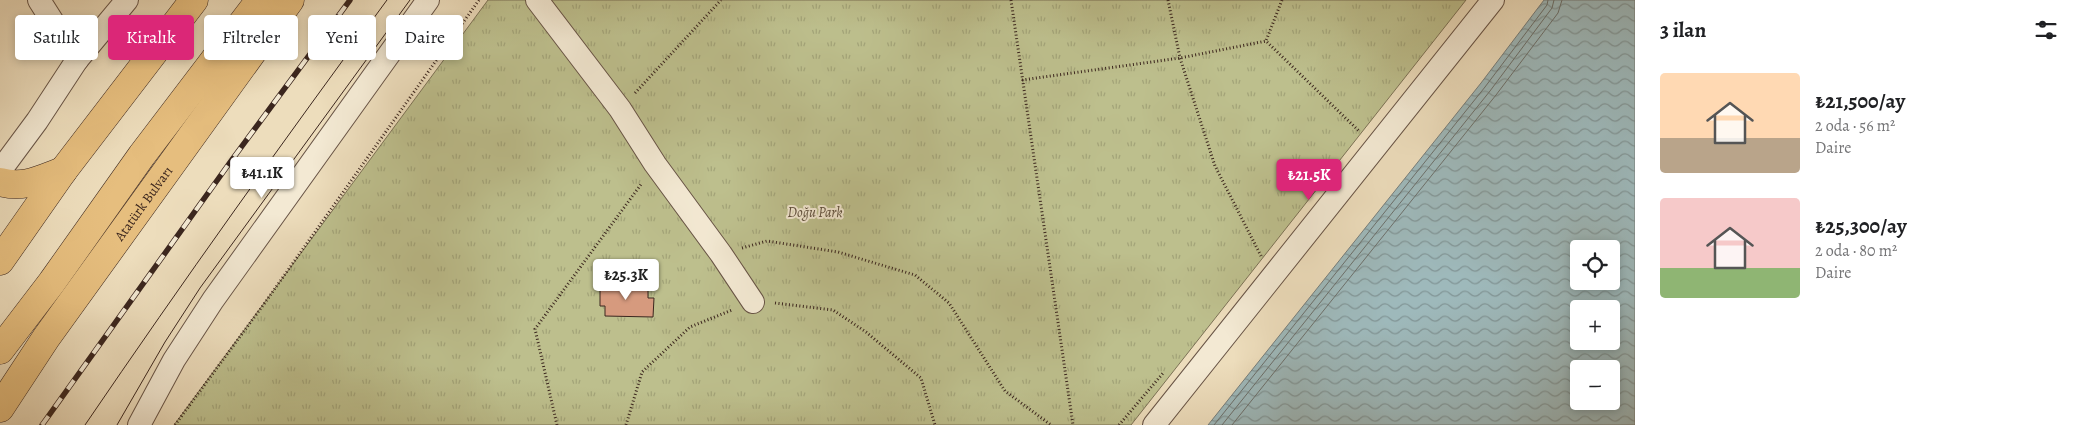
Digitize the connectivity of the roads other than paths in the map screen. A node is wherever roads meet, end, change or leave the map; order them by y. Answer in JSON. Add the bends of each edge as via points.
{"nodes":[{"id":1,"x":39,"y":0,"type":"edge"},
{"id":2,"x":127,"y":0,"type":"edge"},
{"id":3,"x":194,"y":0,"type":"edge"},
{"id":4,"x":260,"y":0,"type":"edge"},
{"id":5,"x":290,"y":0,"type":"edge"},
{"id":6,"x":428,"y":0,"type":"edge"},
{"id":7,"x":537,"y":0,"type":"edge"},
{"id":8,"x":1493,"y":0,"type":"edge"},
{"id":9,"x":48,"y":15,"type":"edge"},
{"id":10,"x":98,"y":35,"type":"edge"},
{"id":11,"x":77,"y":60,"type":"edge"},
{"id":12,"x":0,"y":171,"type":"edge"},
{"id":13,"x":63,"y":171,"type":"junction"},
{"id":14,"x":0,"y":182,"type":"edge"},
{"id":15,"x":0,"y":261,"type":"edge"},
{"id":16,"x":753,"y":302,"type":"road end"},
{"id":17,"x":0,"y":350,"type":"edge"},
{"id":18,"x":0,"y":408,"type":"edge"},
{"id":19,"x":139,"y":425,"type":"edge"},
{"id":20,"x":1154,"y":425,"type":"edge"}],
"edges":[{"from":1,"to":9,"type":"street"},
{"from":2,"to":10,"type":"street"},
{"from":3,"to":13,"type":"main road"},
{"from":4,"to":17,"type":"main road"},
{"from":5,"to":18,"type":"main road","name":"Atatürk Bulvarı","via":[[46,338]]},
{"from":6,"to":19,"type":"street","via":[[213,300],[174,360]]},
{"from":7,"to":16,"type":"street","via":[[620,109]]},
{"from":8,"to":20,"type":"street"},
{"from":11,"to":12,"type":"street","via":[[38,121]]},
{"from":13,"to":14,"type":"main road","via":[[36,182],[14,186]]},
{"from":13,"to":15,"type":"main road"}]}
